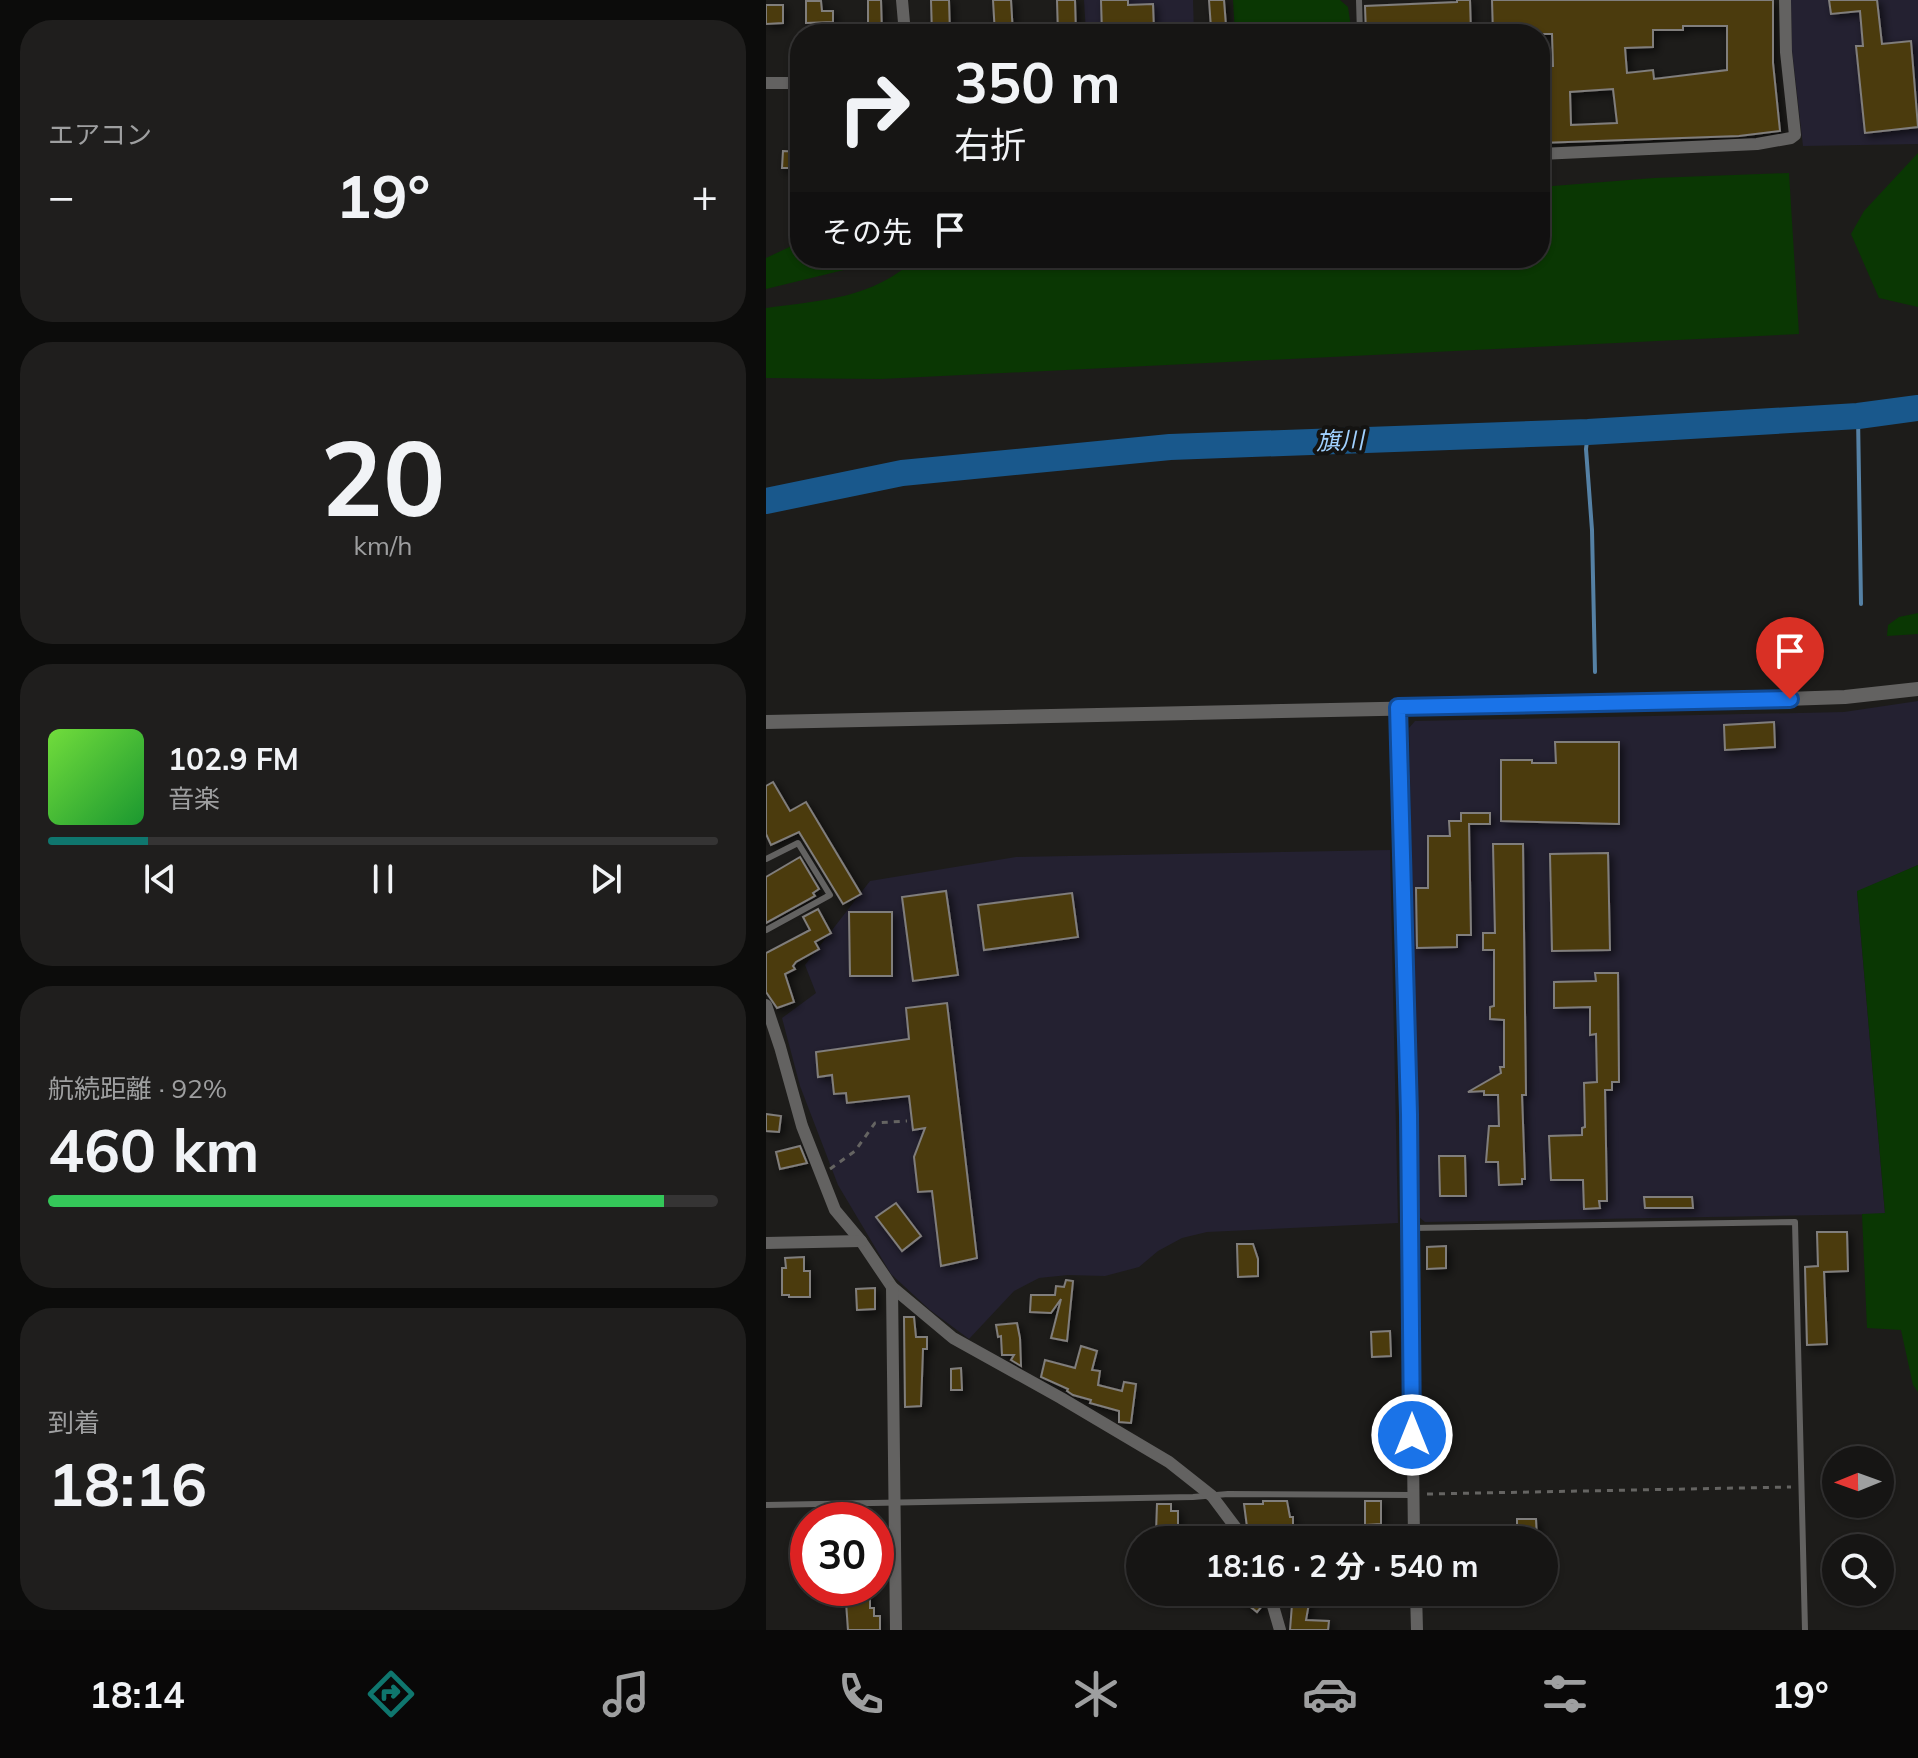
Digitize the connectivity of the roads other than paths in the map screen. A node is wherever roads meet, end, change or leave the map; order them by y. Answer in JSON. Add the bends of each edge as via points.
{"nodes":[{"id":1,"x":902,"y":0,"type":"edge"},
{"id":2,"x":1359,"y":0,"type":"edge"},
{"id":3,"x":1785,"y":0,"type":"edge"},
{"id":4,"x":904,"y":24,"type":"edge"},
{"id":5,"x":1360,"y":24,"type":"edge"},
{"id":6,"x":766,"y":83,"type":"edge"},
{"id":7,"x":790,"y":83,"type":"edge"},
{"id":8,"x":1550,"y":154,"type":"edge"},
{"id":9,"x":1918,"y":689,"type":"edge"},
{"id":10,"x":1398,"y":707,"type":"junction"},
{"id":11,"x":766,"y":722,"type":"edge"},
{"id":12,"x":766,"y":859,"type":"edge"},
{"id":13,"x":766,"y":930,"type":"edge"},
{"id":14,"x":766,"y":1005,"type":"edge"},
{"id":15,"x":1411,"y":1228,"type":"junction"},
{"id":16,"x":861,"y":1241,"type":"junction"},
{"id":17,"x":766,"y":1243,"type":"edge"},
{"id":18,"x":892,"y":1287,"type":"junction"},
{"id":19,"x":1413,"y":1495,"type":"junction"},
{"id":20,"x":1212,"y":1496,"type":"junction"},
{"id":21,"x":894,"y":1502,"type":"junction"},
{"id":22,"x":790,"y":1504,"type":"edge"},
{"id":23,"x":766,"y":1505,"type":"edge"},
{"id":24,"x":1234,"y":1526,"type":"edge"},
{"id":25,"x":1414,"y":1526,"type":"edge"},
{"id":26,"x":1273,"y":1606,"type":"edge"},
{"id":27,"x":1416,"y":1606,"type":"edge"},
{"id":28,"x":896,"y":1630,"type":"edge"},
{"id":29,"x":1280,"y":1630,"type":"edge"},
{"id":30,"x":1417,"y":1630,"type":"edge"},
{"id":31,"x":1805,"y":1630,"type":"edge"}],
"edges":[{"from":1,"to":4,"type":"street"},
{"from":2,"to":5,"type":"lane"},
{"from":3,"to":8,"type":"street","via":[[1795,135],[1791,138]]},
{"from":6,"to":7,"type":"street"},
{"from":9,"to":10,"type":"street","via":[[1790,699]]},
{"from":10,"to":11,"type":"street"},
{"from":10,"to":15,"type":"street"},
{"from":12,"to":13,"type":"lane","via":[[798,843],[830,895]]},
{"from":14,"to":16,"type":"street","via":[[821,1176],[835,1210]]},
{"from":15,"to":19,"type":"street"},
{"from":15,"to":31,"type":"lane","via":[[1795,1222]]},
{"from":16,"to":17,"type":"street"},
{"from":16,"to":18,"type":"street"},
{"from":18,"to":20,"type":"street","via":[[953,1338],[1169,1462]]},
{"from":18,"to":21,"type":"street"},
{"from":19,"to":20,"type":"lane"},
{"from":19,"to":25,"type":"street"},
{"from":20,"to":21,"type":"lane"},
{"from":20,"to":24,"type":"street"},
{"from":21,"to":28,"type":"street"},
{"from":22,"to":23,"type":"lane"},
{"from":26,"to":29,"type":"street"},
{"from":27,"to":30,"type":"street"}]}
